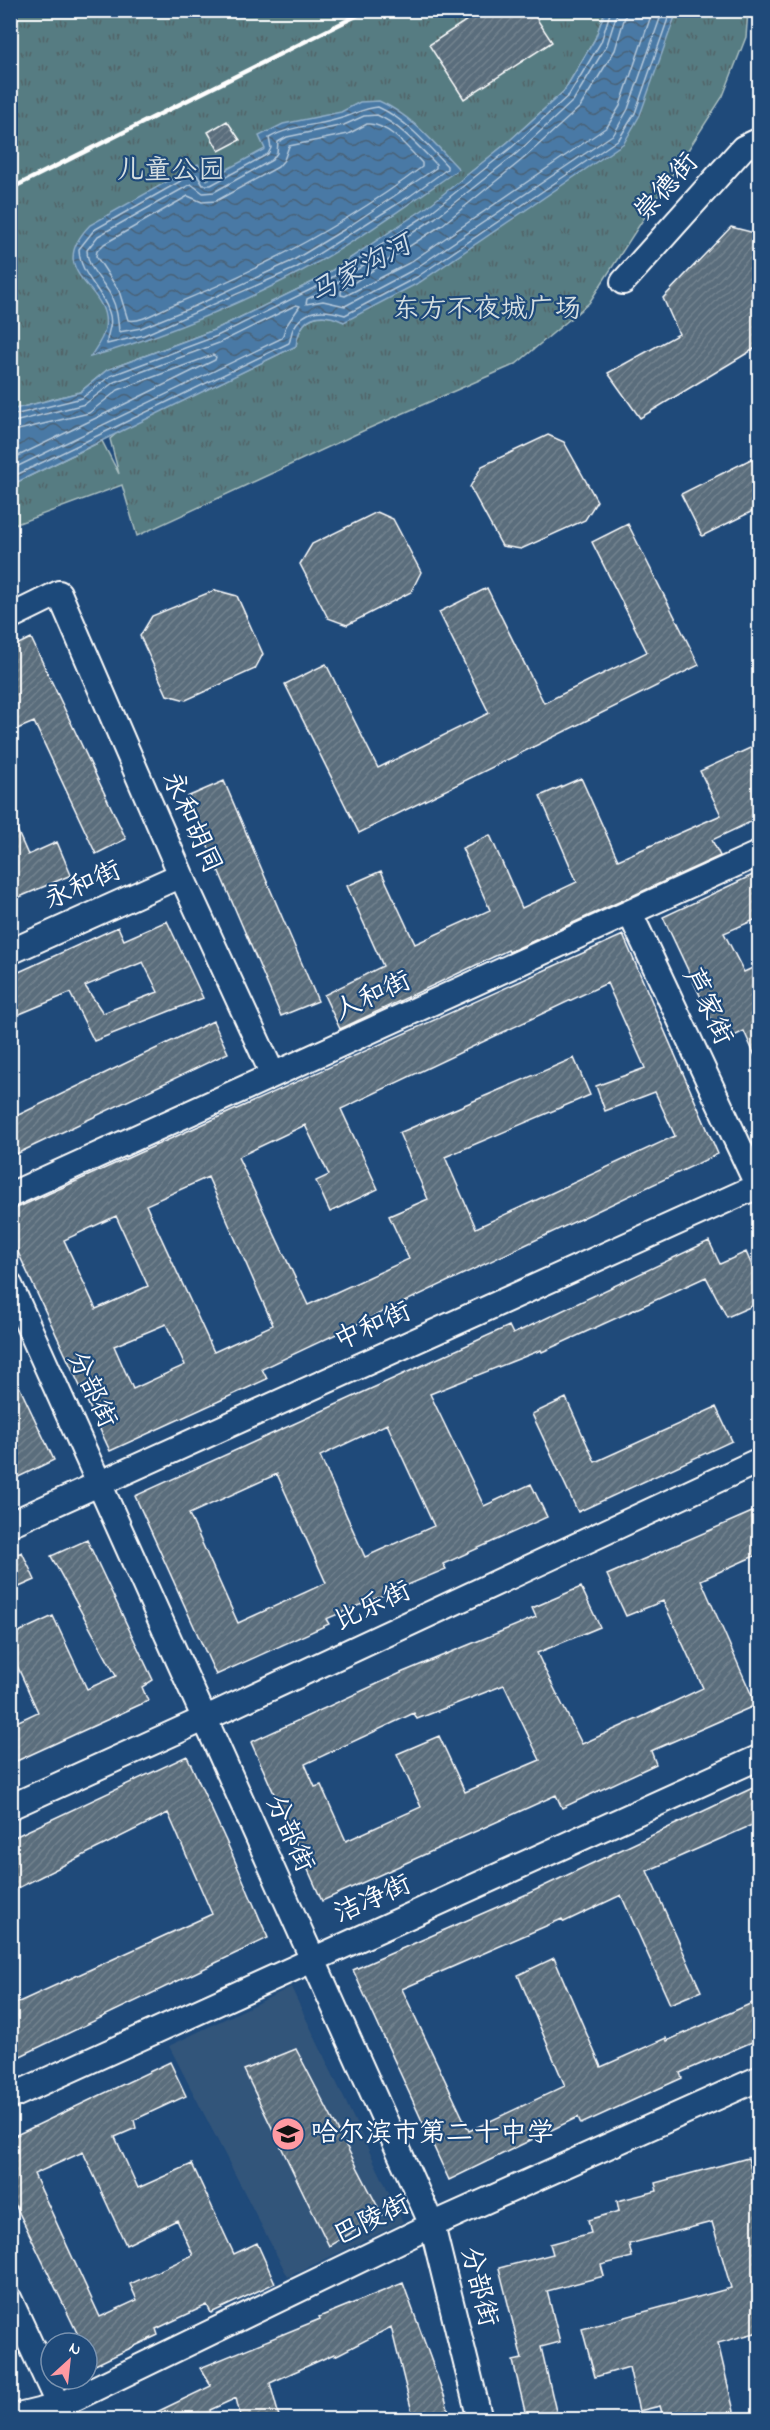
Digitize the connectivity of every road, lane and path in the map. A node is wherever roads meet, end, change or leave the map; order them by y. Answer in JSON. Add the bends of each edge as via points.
{"nodes":[{"id":1,"x":759,"y":140,"type":"edge"},
{"id":2,"x":624,"y":282,"type":"dead end"},
{"id":3,"x":10,"y":617,"type":"edge"},
{"id":4,"x":759,"y":854,"type":"edge"},
{"id":5,"x":181,"y":875,"type":"junction"},
{"id":6,"x":630,"y":913,"type":"junction"},
{"id":7,"x":10,"y":952,"type":"edge"},
{"id":8,"x":273,"y":1075,"type":"junction"},
{"id":9,"x":759,"y":1187,"type":"edge"},
{"id":10,"x":10,"y":1195,"type":"edge"},
{"id":11,"x":10,"y":1285,"type":"edge"},
{"id":12,"x":759,"y":1460,"type":"edge"},
{"id":13,"x":101,"y":1483,"type":"junction"},
{"id":14,"x":10,"y":1524,"type":"edge"},
{"id":15,"x":204,"y":1719,"type":"junction"},
{"id":16,"x":759,"y":1757,"type":"edge"},
{"id":17,"x":10,"y":1807,"type":"edge"},
{"id":18,"x":313,"y":1960,"type":"junction"},
{"id":19,"x":759,"y":2078,"type":"edge"},
{"id":20,"x":10,"y":2097,"type":"edge"},
{"id":21,"x":432,"y":2225,"type":"junction"},
{"id":22,"x":10,"y":2300,"type":"edge"},
{"id":23,"x":61,"y":2413,"type":"edge"},
{"id":24,"x":10,"y":2418,"type":"edge"},
{"id":25,"x":480,"y":2420,"type":"edge"}],
"edges":[{"from":1,"to":2,"type":"street","name":"崇德街","via":[[743,148]]},
{"from":3,"to":5,"type":"street","name":"永和胡同","via":[[58,593]]},
{"from":4,"to":6,"type":"street","name":"人和街"},
{"from":5,"to":7,"type":"street","name":"永和街"},
{"from":5,"to":8,"type":"street","name":"永和胡同"},
{"from":6,"to":8,"type":"street","name":"人和街"},
{"from":6,"to":9,"type":"street","name":"芦家街"},
{"from":8,"to":10,"type":"street","name":"人和街"},
{"from":9,"to":13,"type":"street","name":"中和街"},
{"from":11,"to":13,"type":"street","name":"分部街"},
{"from":12,"to":15,"type":"street","name":"比乐街"},
{"from":13,"to":14,"type":"street","name":"中和街"},
{"from":13,"to":15,"type":"street","name":"分部街"},
{"from":15,"to":17,"type":"street","name":"比乐街"},
{"from":15,"to":18,"type":"street","name":"分部街"},
{"from":16,"to":18,"type":"street","name":"洁净街"},
{"from":18,"to":20,"type":"street","name":"洁净街"},
{"from":18,"to":21,"type":"street","name":"分部街"},
{"from":19,"to":21,"type":"street","name":"巴陵街"},
{"from":21,"to":23,"type":"street","name":"巴陵街"},
{"from":21,"to":25,"type":"street","name":"分部街"},
{"from":22,"to":23,"type":"street"},
{"from":23,"to":24,"type":"street","name":"巴陵街"}]}
